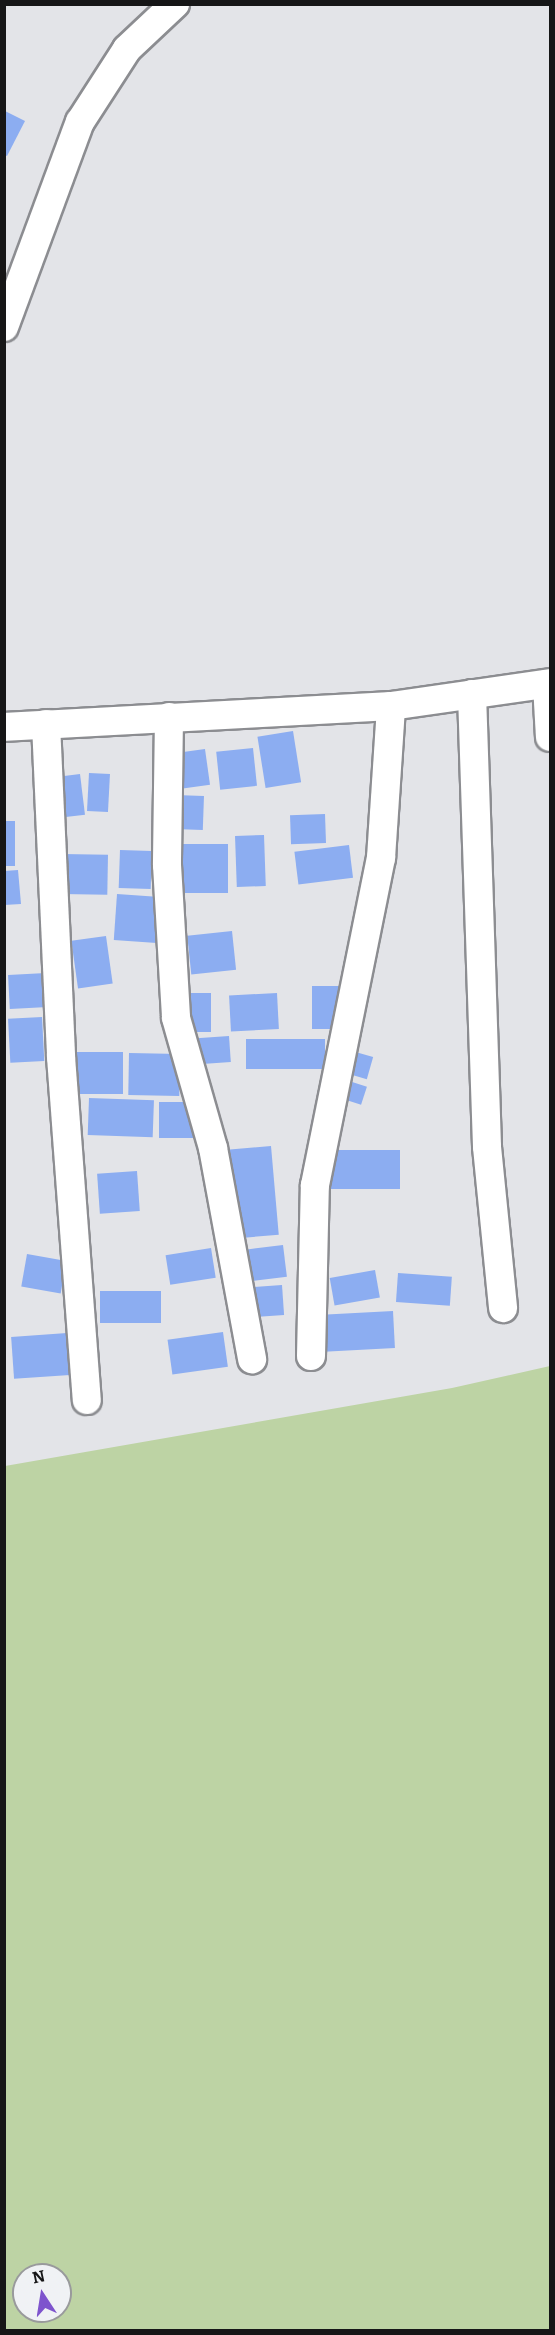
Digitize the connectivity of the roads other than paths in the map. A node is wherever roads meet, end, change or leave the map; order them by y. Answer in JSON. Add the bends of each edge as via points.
{"nodes":[{"id":1,"x":175,"y":4,"type":"edge"},
{"id":2,"x":4,"y":327,"type":"edge"},
{"id":3,"x":549,"y":683,"type":"edge"},
{"id":4,"x":472,"y":694,"type":"junction"},
{"id":5,"x":391,"y":706,"type":"junction"},
{"id":6,"x":169,"y":717,"type":"junction"},
{"id":7,"x":46,"y":724,"type":"junction"},
{"id":8,"x":4,"y":727,"type":"edge"},
{"id":9,"x":550,"y":736,"type":"edge"},
{"id":10,"x":503,"y":1308,"type":"dead end"},
{"id":11,"x":311,"y":1356,"type":"dead end"},
{"id":12,"x":252,"y":1359,"type":"dead end"},
{"id":13,"x":87,"y":1400,"type":"dead end"}],
"edges":[{"from":1,"to":2,"type":"street","via":[[127,49],[80,122]]},
{"from":3,"to":4,"type":"street"},
{"from":3,"to":9,"type":"street"},
{"from":4,"to":5,"type":"street"},
{"from":4,"to":10,"type":"street","via":[[487,1147]]},
{"from":5,"to":6,"type":"street"},
{"from":5,"to":11,"type":"street","via":[[381,858],[315,1185]]},
{"from":6,"to":7,"type":"street"},
{"from":6,"to":12,"type":"street","via":[[167,865],[176,1018],[213,1148]]},
{"from":7,"to":8,"type":"street"},
{"from":7,"to":13,"type":"street","via":[[61,1057]]}]}
